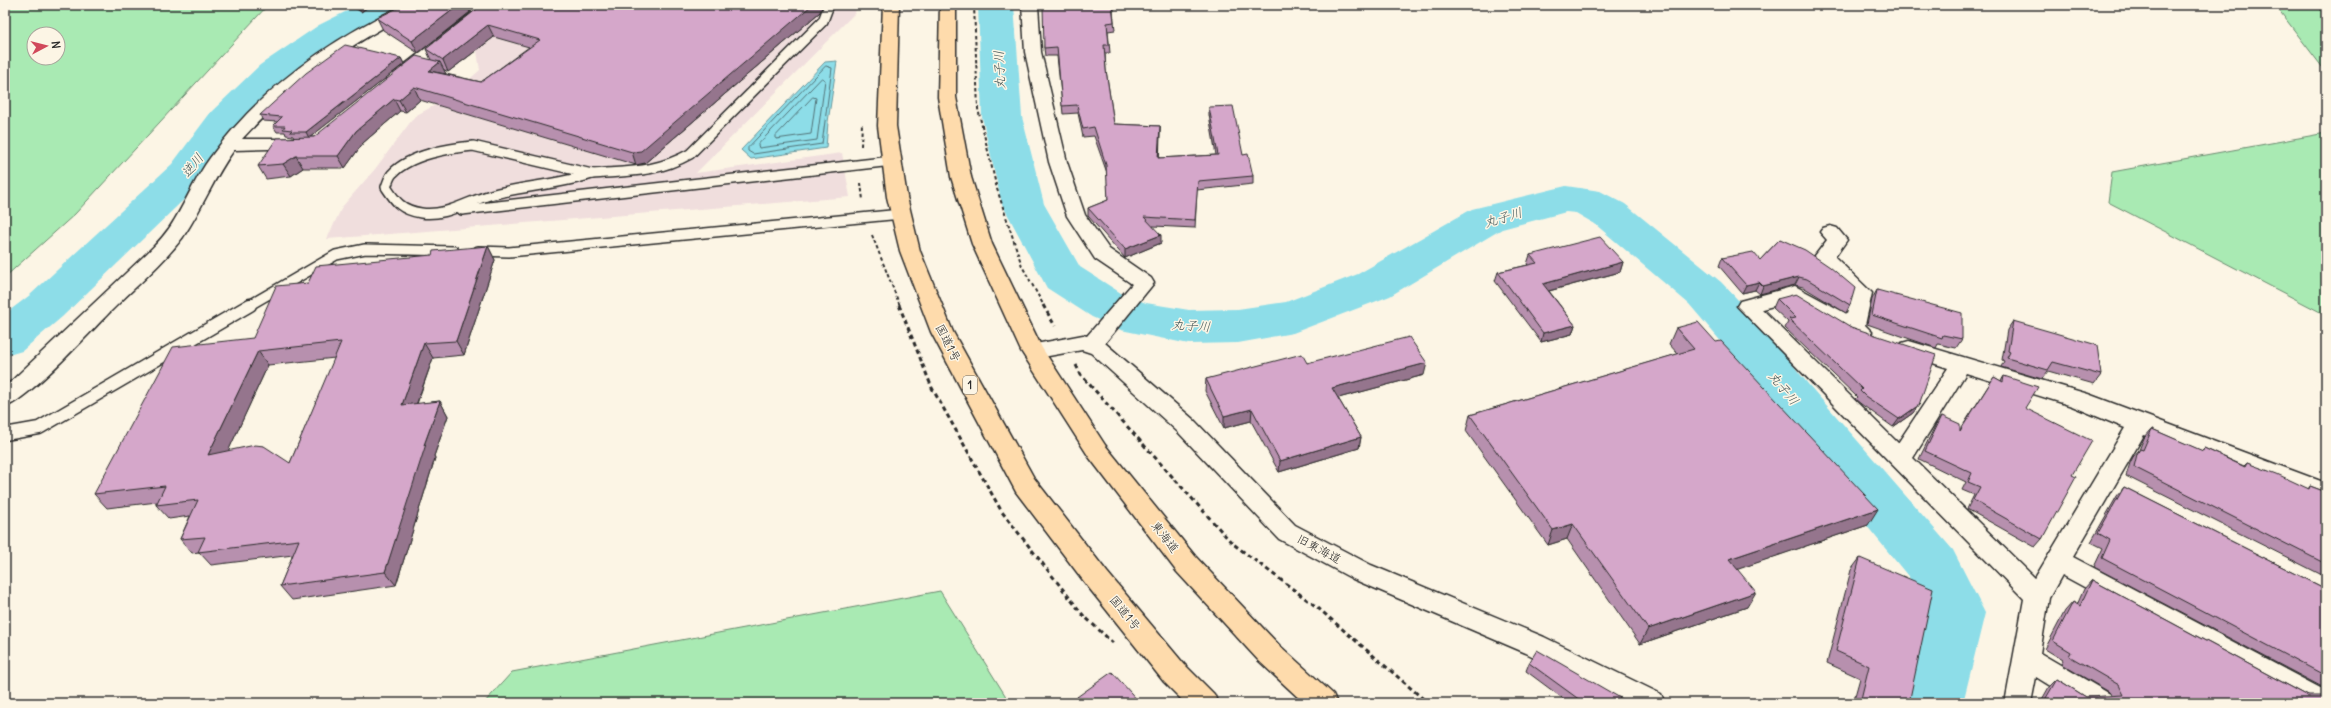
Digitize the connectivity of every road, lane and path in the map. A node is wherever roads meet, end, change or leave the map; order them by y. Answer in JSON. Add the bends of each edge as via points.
{"nodes":[{"id":1,"x":415,"y":5,"type":"edge"},
{"id":2,"x":472,"y":5,"type":"edge"},
{"id":3,"x":828,"y":5,"type":"edge"},
{"id":4,"x":891,"y":5,"type":"edge"},
{"id":5,"x":948,"y":5,"type":"edge"},
{"id":6,"x":1030,"y":5,"type":"edge"},
{"id":7,"x":389,"y":85,"type":"edge"},
{"id":8,"x":314,"y":144,"type":"edge"},
{"id":9,"x":230,"y":145,"type":"junction"},
{"id":10,"x":892,"y":161,"type":"junction"},
{"id":11,"x":592,"y":174,"type":"junction"},
{"id":12,"x":445,"y":212,"type":"junction"},
{"id":13,"x":901,"y":214,"type":"junction"},
{"id":14,"x":1830,"y":232,"type":"dead end"},
{"id":15,"x":1854,"y":329,"type":"junction"},
{"id":16,"x":1091,"y":345,"type":"junction"},
{"id":17,"x":1032,"y":351,"type":"junction"},
{"id":18,"x":1962,"y":363,"type":"junction"},
{"id":19,"x":5,"y":399,"type":"edge"},
{"id":20,"x":2139,"y":424,"type":"junction"},
{"id":21,"x":5,"y":434,"type":"edge"},
{"id":22,"x":1900,"y":460,"type":"junction"},
{"id":23,"x":2106,"y":478,"type":"junction"},
{"id":24,"x":2128,"y":489,"type":"edge"},
{"id":25,"x":2326,"y":493,"type":"edge"},
{"id":26,"x":2058,"y":561,"type":"junction"},
{"id":27,"x":2037,"y":596,"type":"junction"},
{"id":28,"x":2026,"y":658,"type":"junction"},
{"id":29,"x":1204,"y":703,"type":"edge"},
{"id":30,"x":1323,"y":703,"type":"edge"},
{"id":31,"x":1652,"y":703,"type":"edge"},
{"id":32,"x":2018,"y":703,"type":"edge"},
{"id":33,"x":2102,"y":703,"type":"edge"},
{"id":34,"x":2323,"y":703,"type":"edge"}],
"edges":[{"from":1,"to":9,"type":"street","via":[[345,41],[305,70],[249,121]]},
{"from":2,"to":7,"type":"street","via":[[483,12]]},
{"from":3,"to":11,"type":"lane","via":[[823,21],[690,154],[656,169]]},
{"from":4,"to":10,"type":"highway","name":"国道1号","number":"1","via":[[887,126]]},
{"from":5,"to":17,"type":"highway","via":[[947,97],[961,177],[982,244]]},
{"from":6,"to":16,"type":"street","via":[[1033,52],[1058,162],[1076,216],[1102,254],[1144,283]]},
{"from":8,"to":9,"type":"street"},
{"from":9,"to":19,"type":"street","via":[[216,162],[170,240],[37,372]]},
{"from":10,"to":12,"type":"lane"},
{"from":10,"to":13,"type":"highway","name":"国道1号","number":"1"},
{"from":11,"to":12,"type":"lane","via":[[493,194]]},
{"from":11,"to":12,"type":"lane","via":[[473,146],[451,148],[415,159],[392,173],[386,187],[399,206],[421,213]]},
{"from":13,"to":21,"type":"lane","via":[[509,252],[365,249],[336,255],[39,428]]},
{"from":13,"to":29,"type":"highway","name":"国道1号","number":"1","via":[[910,251],[942,332],[1025,485],[1174,673]]},
{"from":14,"to":15,"type":"street","via":[[1837,240],[1824,257],[1862,293]]},
{"from":15,"to":18,"type":"street"},
{"from":15,"to":22,"type":"street","via":[[1795,293],[1747,306]]},
{"from":16,"to":17,"type":"street","via":[[1083,342]]},
{"from":16,"to":31,"type":"street","name":"旧東海道","via":[[1098,348],[1186,426],[1287,532],[1362,572],[1535,645]]},
{"from":17,"to":30,"type":"highway","name":"東海道","via":[[1097,451],[1186,564],[1270,653]]},
{"from":18,"to":20,"type":"street","via":[[2080,400]]},
{"from":18,"to":22,"type":"street"},
{"from":20,"to":23,"type":"street"},
{"from":20,"to":25,"type":"street"},
{"from":22,"to":27,"type":"street"},
{"from":23,"to":24,"type":"street"},
{"from":23,"to":26,"type":"street"},
{"from":26,"to":27,"type":"street"},
{"from":26,"to":34,"type":"street"},
{"from":27,"to":28,"type":"street"},
{"from":28,"to":32,"type":"street"},
{"from":28,"to":33,"type":"street"}]}
